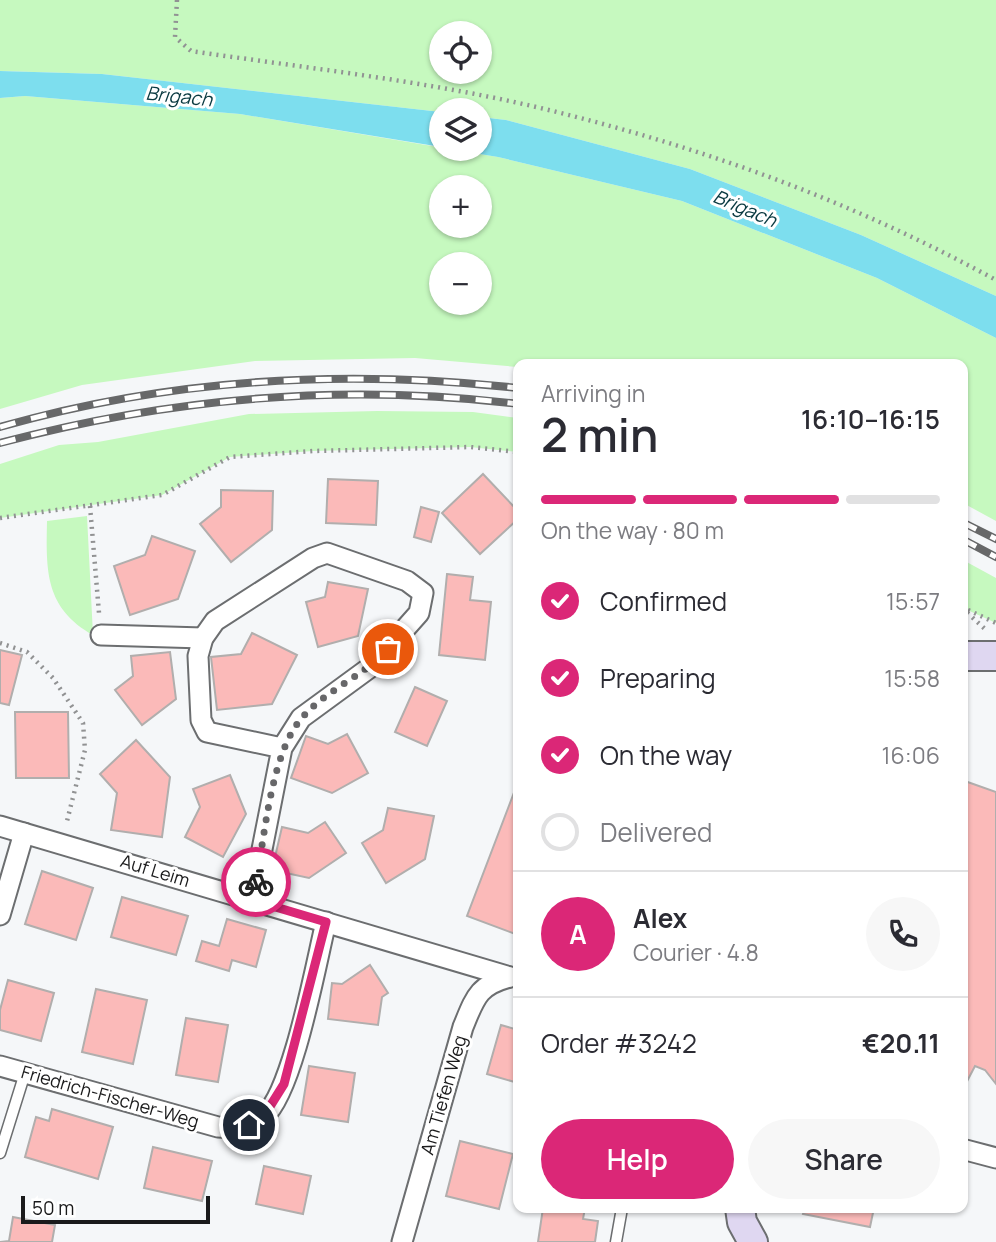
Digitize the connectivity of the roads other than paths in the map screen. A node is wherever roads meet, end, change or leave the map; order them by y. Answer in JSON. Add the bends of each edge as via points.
{"nodes":[{"id":1,"x":101,"y":635,"type":"road end"},
{"id":2,"x":203,"y":638,"type":"junction"},
{"id":3,"x":992,"y":644,"type":"edge"},
{"id":4,"x":968,"y":654,"type":"edge"},
{"id":5,"x":282,"y":748,"type":"junction"},
{"id":6,"x":0,"y":826,"type":"edge"},
{"id":7,"x":24,"y":833,"type":"junction"},
{"id":8,"x":252,"y":900,"type":"junction"},
{"id":9,"x":0,"y":915,"type":"edge"},
{"id":10,"x":326,"y":922,"type":"junction"},
{"id":11,"x":513,"y":978,"type":"edge"},
{"id":12,"x":513,"y":978,"type":"edge"},
{"id":13,"x":0,"y":1066,"type":"edge"},
{"id":14,"x":24,"y":1073,"type":"junction"},
{"id":15,"x":968,"y":1151,"type":"edge"},
{"id":16,"x":0,"y":1153,"type":"edge"},
{"id":17,"x":996,"y":1158,"type":"edge"},
{"id":18,"x":621,"y":1213,"type":"edge"},
{"id":19,"x":741,"y":1213,"type":"edge"},
{"id":20,"x":402,"y":1242,"type":"edge"},
{"id":21,"x":616,"y":1242,"type":"edge"},
{"id":22,"x":753,"y":1242,"type":"edge"}],
"edges":[{"from":1,"to":2,"type":"street"},
{"from":2,"to":5,"type":"street","via":[[198,656],[201,720],[207,732]]},
{"from":2,"to":5,"type":"street","via":[[215,621],[327,553],[407,580],[422,593],[419,613],[372,666],[301,718]]},
{"from":3,"to":4,"type":"main road"},
{"from":5,"to":8,"type":"street"},
{"from":6,"to":7,"type":"street","name":"Auf Leim"},
{"from":7,"to":8,"type":"street","name":"Auf Leim"},
{"from":7,"to":9,"type":"street"},
{"from":8,"to":10,"type":"street","name":"Auf Leim"},
{"from":10,"to":11,"type":"street","name":"Auf Leim"},
{"from":10,"to":14,"type":"street","name":"Friedrich-Fischer-Weg","via":[[284,1084],[264,1116],[249,1125],[218,1127]]},
{"from":12,"to":20,"type":"street","name":"Am Tiefen Weg","via":[[491,982],[477,995],[463,1027]]},
{"from":13,"to":14,"type":"street","name":"Friedrich-Fischer-Weg"},
{"from":14,"to":16,"type":"lane"},
{"from":15,"to":17,"type":"street"},
{"from":18,"to":21,"type":"lane"},
{"from":19,"to":22,"type":"main road"}]}
